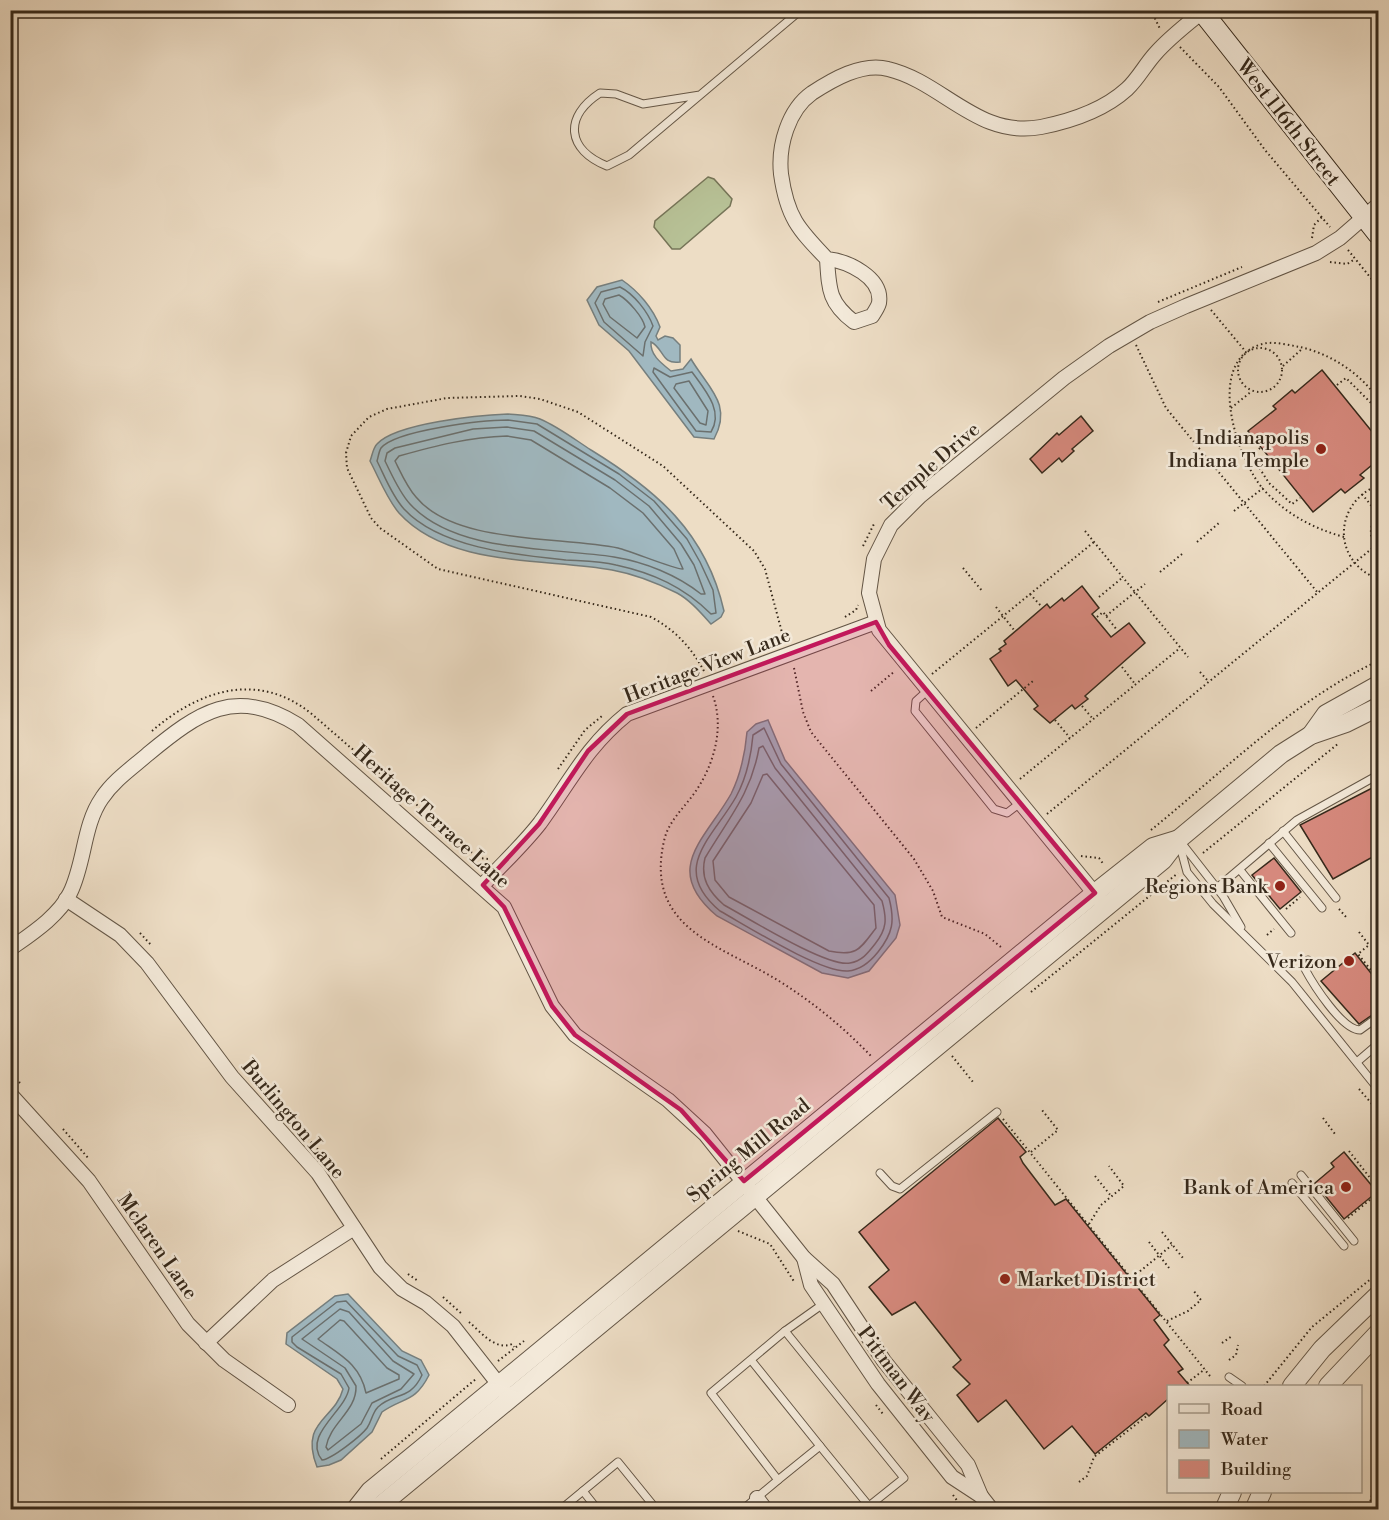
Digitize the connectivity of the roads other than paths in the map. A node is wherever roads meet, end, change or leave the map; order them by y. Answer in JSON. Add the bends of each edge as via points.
{"nodes":[{"id":1,"x":801,"y":10,"type":"edge"},
{"id":2,"x":1202,"y":11,"type":"edge"},
{"id":3,"x":700,"y":94,"type":"junction"},
{"id":4,"x":1372,"y":212,"type":"edge"},
{"id":5,"x":1378,"y":234,"type":"edge"},
{"id":6,"x":827,"y":259,"type":"junction"},
{"id":7,"x":876,"y":621,"type":"junction"},
{"id":8,"x":1378,"y":685,"type":"edge"},
{"id":9,"x":927,"y":691,"type":"junction"},
{"id":10,"x":1378,"y":707,"type":"edge"},
{"id":11,"x":1311,"y":735,"type":"junction"},
{"id":12,"x":1378,"y":776,"type":"edge"},
{"id":13,"x":1020,"y":803,"type":"junction"},
{"id":14,"x":1283,"y":831,"type":"junction"},
{"id":15,"x":1179,"y":838,"type":"junction"},
{"id":16,"x":1269,"y":843,"type":"junction"},
{"id":17,"x":1240,"y":870,"type":"junction"},
{"id":18,"x":483,"y":885,"type":"junction"},
{"id":19,"x":1217,"y":888,"type":"junction"},
{"id":20,"x":1336,"y":897,"type":"dead end"},
{"id":21,"x":66,"y":898,"type":"junction"},
{"id":22,"x":1100,"y":900,"type":"junction"},
{"id":23,"x":1322,"y":908,"type":"dead end"},
{"id":24,"x":1291,"y":933,"type":"dead end"},
{"id":25,"x":1246,"y":934,"type":"junction"},
{"id":26,"x":10,"y":949,"type":"edge"},
{"id":27,"x":1308,"y":960,"type":"dead end"},
{"id":28,"x":1378,"y":1017,"type":"edge"},
{"id":29,"x":1378,"y":1044,"type":"edge"},
{"id":30,"x":1357,"y":1062,"type":"junction"},
{"id":31,"x":1378,"y":1089,"type":"edge"},
{"id":32,"x":10,"y":1094,"type":"edge"},
{"id":33,"x":999,"y":1114,"type":"road end"},
{"id":34,"x":880,"y":1173,"type":"dead end"},
{"id":35,"x":1301,"y":1175,"type":"dead end"},
{"id":36,"x":1292,"y":1183,"type":"dead end"},
{"id":37,"x":749,"y":1188,"type":"junction"},
{"id":38,"x":354,"y":1228,"type":"junction"},
{"id":39,"x":1354,"y":1241,"type":"dead end"},
{"id":40,"x":1344,"y":1246,"type":"dead end"},
{"id":41,"x":804,"y":1258,"type":"junction"},
{"id":42,"x":1378,"y":1296,"type":"edge"},
{"id":43,"x":823,"y":1304,"type":"junction"},
{"id":44,"x":785,"y":1331,"type":"junction"},
{"id":45,"x":1378,"y":1333,"type":"edge"},
{"id":46,"x":206,"y":1343,"type":"junction"},
{"id":47,"x":751,"y":1360,"type":"junction"},
{"id":48,"x":1232,"y":1385,"type":"edge"},
{"id":49,"x":1241,"y":1385,"type":"edge"},
{"id":50,"x":1293,"y":1385,"type":"edge"},
{"id":51,"x":1329,"y":1385,"type":"edge"},
{"id":52,"x":504,"y":1390,"type":"junction"},
{"id":53,"x":288,"y":1405,"type":"dead end"},
{"id":54,"x":820,"y":1446,"type":"junction"},
{"id":55,"x":778,"y":1480,"type":"junction"},
{"id":56,"x":583,"y":1491,"type":"junction"},
{"id":57,"x":1231,"y":1493,"type":"edge"},
{"id":58,"x":1262,"y":1493,"type":"edge"},
{"id":59,"x":981,"y":1496,"type":"junction"},
{"id":60,"x":757,"y":1498,"type":"junction"},
{"id":61,"x":355,"y":1509,"type":"edge"},
{"id":62,"x":375,"y":1509,"type":"edge"},
{"id":63,"x":560,"y":1509,"type":"edge"},
{"id":64,"x":598,"y":1509,"type":"edge"},
{"id":65,"x":657,"y":1509,"type":"edge"},
{"id":66,"x":742,"y":1509,"type":"edge"},
{"id":67,"x":766,"y":1509,"type":"edge"},
{"id":68,"x":992,"y":1509,"type":"edge"},
{"id":69,"x":1224,"y":1509,"type":"edge"},
{"id":70,"x":1254,"y":1509,"type":"edge"}],
"edges":[{"from":1,"to":3,"type":"lane"},
{"from":2,"to":4,"type":"main road","name":"West 116th Street"},
{"from":2,"to":6,"type":"street","via":[[1166,42],[1127,89],[1109,103],[1059,123],[1011,129],[979,119],[887,68],[867,68],[825,84],[805,98],[793,113],[782,148],[781,168],[786,207],[798,228]]},
{"from":3,"to":3,"type":"lane","via":[[629,155],[608,166],[584,154],[576,142],[573,125],[579,113],[600,93],[643,104]]},
{"from":4,"to":5,"type":"main road","name":"West 116th Street"},
{"from":4,"to":7,"type":"street","name":"Temple Drive","via":[[1316,253],[1150,322],[1109,346],[920,496],[891,525],[874,559],[869,593]]},
{"from":6,"to":6,"type":"street","via":[[830,294],[838,309],[854,322],[872,316],[879,303],[876,288],[865,273]]},
{"from":7,"to":9,"type":"street","name":"Temple Drive"},
{"from":7,"to":18,"type":"street","name":"Heritage View Lane","via":[[627,714],[588,751],[539,824]]},
{"from":8,"to":11,"type":"street","name":"Spring Mill Road","via":[[1326,714]]},
{"from":9,"to":13,"type":"street","name":"Temple Drive"},
{"from":9,"to":13,"type":"lane","via":[[916,701],[915,711],[994,809],[1007,813]]},
{"from":10,"to":11,"type":"street","name":"Spring Mill Road"},
{"from":11,"to":15,"type":"street","name":"Spring Mill Road","via":[[1281,754]]},
{"from":12,"to":14,"type":"lane"},
{"from":13,"to":22,"type":"street","name":"Temple Drive"},
{"from":14,"to":16,"type":"lane"},
{"from":14,"to":20,"type":"lane"},
{"from":15,"to":19,"type":"lane"},
{"from":15,"to":22,"type":"street","name":"Spring Mill Road","via":[[1163,860]]},
{"from":15,"to":25,"type":"lane","via":[[1186,872]]},
{"from":16,"to":17,"type":"lane"},
{"from":16,"to":23,"type":"lane"},
{"from":17,"to":19,"type":"lane"},
{"from":17,"to":24,"type":"lane"},
{"from":18,"to":21,"type":"street","name":"Heritage Terrace Lane","via":[[298,725],[276,711],[248,704],[212,711],[185,724],[110,787],[94,812]]},
{"from":18,"to":37,"type":"street","name":"Heritage Terrace Lane","via":[[504,907],[552,1006],[575,1035],[681,1110]]},
{"from":19,"to":25,"type":"lane"},
{"from":21,"to":26,"type":"street"},
{"from":21,"to":38,"type":"street","name":"Burlington Lane","via":[[120,935],[147,963],[232,1077],[318,1173]]},
{"from":22,"to":37,"type":"street","name":"Spring Mill Road"},
{"from":25,"to":30,"type":"lane","via":[[1292,982]]},
{"from":27,"to":28,"type":"lane","via":[[1305,969],[1313,984],[1347,1026],[1360,1030]]},
{"from":29,"to":30,"type":"lane"},
{"from":30,"to":31,"type":"lane"},
{"from":32,"to":46,"type":"street","name":"Mclaren Lane","via":[[75,1163],[170,1300]]},
{"from":33,"to":34,"type":"lane","via":[[900,1189]]},
{"from":35,"to":39,"type":"lane"},
{"from":36,"to":40,"type":"lane"},
{"from":37,"to":41,"type":"street","name":"Pittman Way"},
{"from":37,"to":52,"type":"street","name":"Spring Mill Road"},
{"from":38,"to":46,"type":"street","via":[[273,1280]]},
{"from":38,"to":52,"type":"street","name":"Burlington Lane","via":[[380,1267],[402,1289],[453,1326]]},
{"from":41,"to":43,"type":"street","name":"Pittman Way","via":[[811,1286]]},
{"from":41,"to":59,"type":"street","name":"Pittman Way","via":[[833,1284],[884,1361],[968,1465]]},
{"from":42,"to":50,"type":"street","via":[[1329,1342]]},
{"from":43,"to":44,"type":"lane"},
{"from":43,"to":59,"type":"street","name":"Pittman Way","via":[[878,1384],[952,1477]]},
{"from":44,"to":47,"type":"lane"},
{"from":44,"to":54,"type":"lane","via":[[904,1478],[869,1506]]},
{"from":45,"to":51,"type":"street"},
{"from":46,"to":53,"type":"street","name":"Mclaren Lane"},
{"from":47,"to":54,"type":"lane"},
{"from":47,"to":55,"type":"lane","via":[[711,1393]]},
{"from":48,"to":49,"type":"lane","via":[[1229,1377]]},
{"from":52,"to":61,"type":"street","name":"Spring Mill Road","via":[[379,1484]]},
{"from":52,"to":62,"type":"street","name":"Spring Mill Road"},
{"from":54,"to":55,"type":"lane"},
{"from":55,"to":60,"type":"lane"},
{"from":56,"to":63,"type":"lane"},
{"from":56,"to":64,"type":"lane"},
{"from":56,"to":65,"type":"lane","via":[[618,1462]]},
{"from":57,"to":69,"type":"street"},
{"from":58,"to":70,"type":"street"},
{"from":59,"to":68,"type":"street","name":"Pittman Way"},
{"from":60,"to":66,"type":"lane"},
{"from":60,"to":67,"type":"street"}]}
